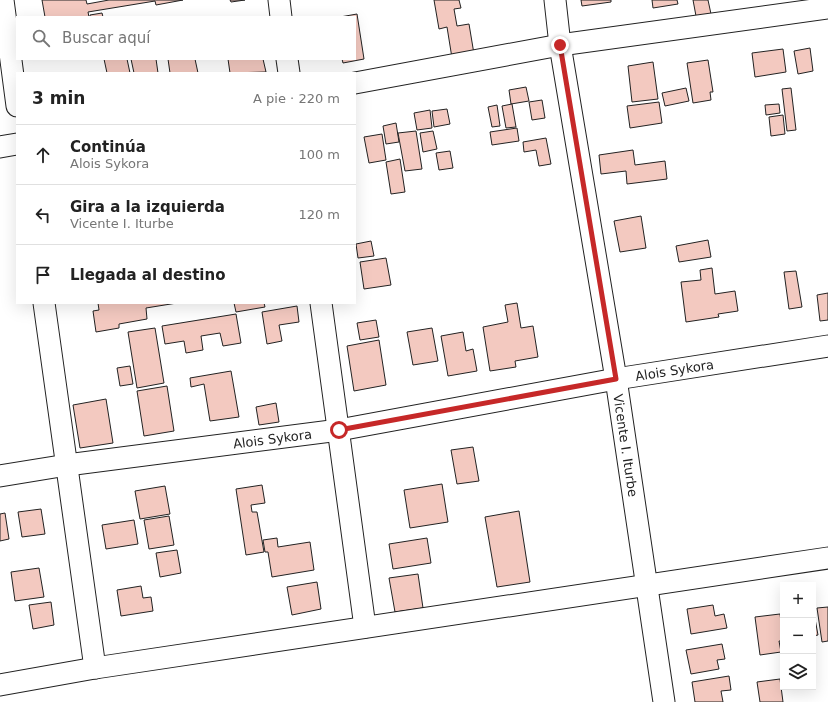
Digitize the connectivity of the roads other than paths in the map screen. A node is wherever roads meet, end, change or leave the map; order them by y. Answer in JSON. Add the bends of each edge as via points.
{"nodes":[{"id":1,"x":3,"y":0,"type":"edge"},
{"id":2,"x":279,"y":0,"type":"edge"},
{"id":3,"x":555,"y":0,"type":"edge"},
{"id":4,"x":828,"y":8,"type":"edge"},
{"id":5,"x":281,"y":16,"type":"edge"},
{"id":6,"x":560,"y":45,"type":"junction"},
{"id":7,"x":287,"y":60,"type":"edge"},
{"id":8,"x":289,"y":72,"type":"edge"},
{"id":9,"x":356,"y":83,"type":"edge"},
{"id":10,"x":16,"y":98,"type":"edge"},
{"id":11,"x":16,"y":144,"type":"edge"},
{"id":12,"x":0,"y":147,"type":"edge"},
{"id":13,"x":44,"y":304,"type":"edge"},
{"id":14,"x":322,"y":304,"type":"edge"},
{"id":15,"x":828,"y":346,"type":"edge"},
{"id":16,"x":616,"y":379,"type":"junction"},
{"id":17,"x":339,"y":430,"type":"junction"},
{"id":18,"x":67,"y":465,"type":"junction"},
{"id":19,"x":0,"y":476,"type":"edge"},
{"id":20,"x":828,"y":558,"type":"edge"},
{"id":21,"x":647,"y":585,"type":"junction"},
{"id":22,"x":365,"y":627,"type":"junction"},
{"id":23,"x":95,"y":668,"type":"junction"},
{"id":24,"x":0,"y":685,"type":"edge"},
{"id":25,"x":664,"y":702,"type":"edge"}],
"edges":[{"from":1,"to":10,"type":"street"},
{"from":2,"to":5,"type":"street"},
{"from":3,"to":6,"type":"street","name":"Vicente I. Iturbe"},
{"from":4,"to":6,"type":"street"},
{"from":6,"to":9,"type":"street"},
{"from":6,"to":16,"type":"street","name":"Vicente I. Iturbe"},
{"from":7,"to":8,"type":"street"},
{"from":11,"to":12,"type":"street"},
{"from":13,"to":18,"type":"street"},
{"from":14,"to":17,"type":"street"},
{"from":15,"to":16,"type":"street","name":"Alois Sykora"},
{"from":16,"to":17,"type":"street","name":"Alois Sykora"},
{"from":16,"to":21,"type":"street","name":"Vicente I. Iturbe"},
{"from":17,"to":18,"type":"street","name":"Alois Sykora"},
{"from":17,"to":22,"type":"street"},
{"from":18,"to":19,"type":"street","name":"Alois Sykora"},
{"from":18,"to":23,"type":"street"},
{"from":20,"to":21,"type":"street"},
{"from":21,"to":22,"type":"street"},
{"from":21,"to":25,"type":"street","name":"Vicente I. Iturbe"},
{"from":22,"to":23,"type":"street"},
{"from":23,"to":24,"type":"street"}]}
